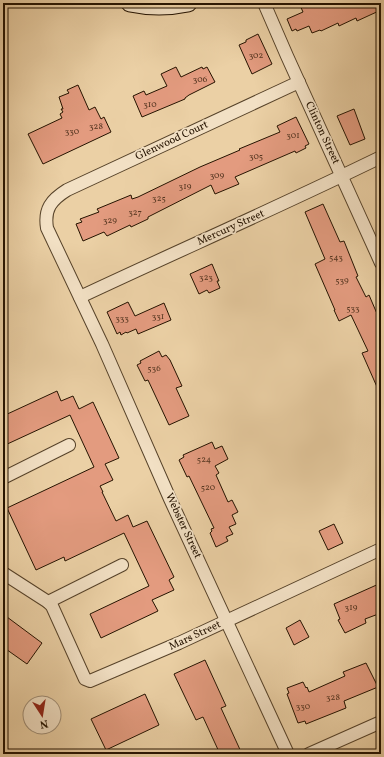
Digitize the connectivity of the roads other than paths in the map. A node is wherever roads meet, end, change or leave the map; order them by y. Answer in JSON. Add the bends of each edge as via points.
{"nodes":[{"id":1,"x":130,"y":3,"type":"edge"},
{"id":2,"x":188,"y":3,"type":"edge"},
{"id":3,"x":264,"y":3,"type":"edge"},
{"id":4,"x":299,"y":82,"type":"junction"},
{"id":5,"x":381,"y":157,"type":"edge"},
{"id":6,"x":342,"y":176,"type":"junction"},
{"id":7,"x":49,"y":205,"type":"joint"},
{"id":8,"x":381,"y":263,"type":"edge"},
{"id":9,"x":80,"y":298,"type":"junction"},
{"id":10,"x":69,"y":445,"type":"dead end"},
{"id":11,"x":3,"y":478,"type":"edge"},
{"id":12,"x":381,"y":549,"type":"edge"},
{"id":13,"x":122,"y":565,"type":"dead end"},
{"id":14,"x":3,"y":573,"type":"edge"},
{"id":15,"x":48,"y":602,"type":"junction"},
{"id":16,"x":228,"y":620,"type":"junction"},
{"id":17,"x":381,"y":722,"type":"edge"},
{"id":18,"x":288,"y":754,"type":"edge"},
{"id":19,"x":309,"y":754,"type":"edge"}],
"edges":[{"from":1,"to":2,"type":"main road","via":[[163,6]]},
{"from":3,"to":4,"type":"street","name":"Clinton Street"},
{"from":4,"to":6,"type":"street","name":"Clinton Street"},
{"from":4,"to":7,"type":"street","name":"Glenwood Court","via":[[67,190]]},
{"from":5,"to":6,"type":"street","name":"Mercury Street"},
{"from":6,"to":8,"type":"street","name":"Clinton Street"},
{"from":6,"to":9,"type":"street","name":"Mercury Street"},
{"from":7,"to":9,"type":"street","name":"Webster Street","via":[[47,228]]},
{"from":9,"to":16,"type":"street","name":"Webster Street"},
{"from":10,"to":11,"type":"street"},
{"from":12,"to":16,"type":"street","name":"Mars Street"},
{"from":13,"to":15,"type":"street"},
{"from":14,"to":15,"type":"street"},
{"from":15,"to":16,"type":"street","name":"Mars Street","via":[[85,679],[90,681]]},
{"from":16,"to":18,"type":"street","name":"Webster Street"},
{"from":17,"to":19,"type":"street"}]}
